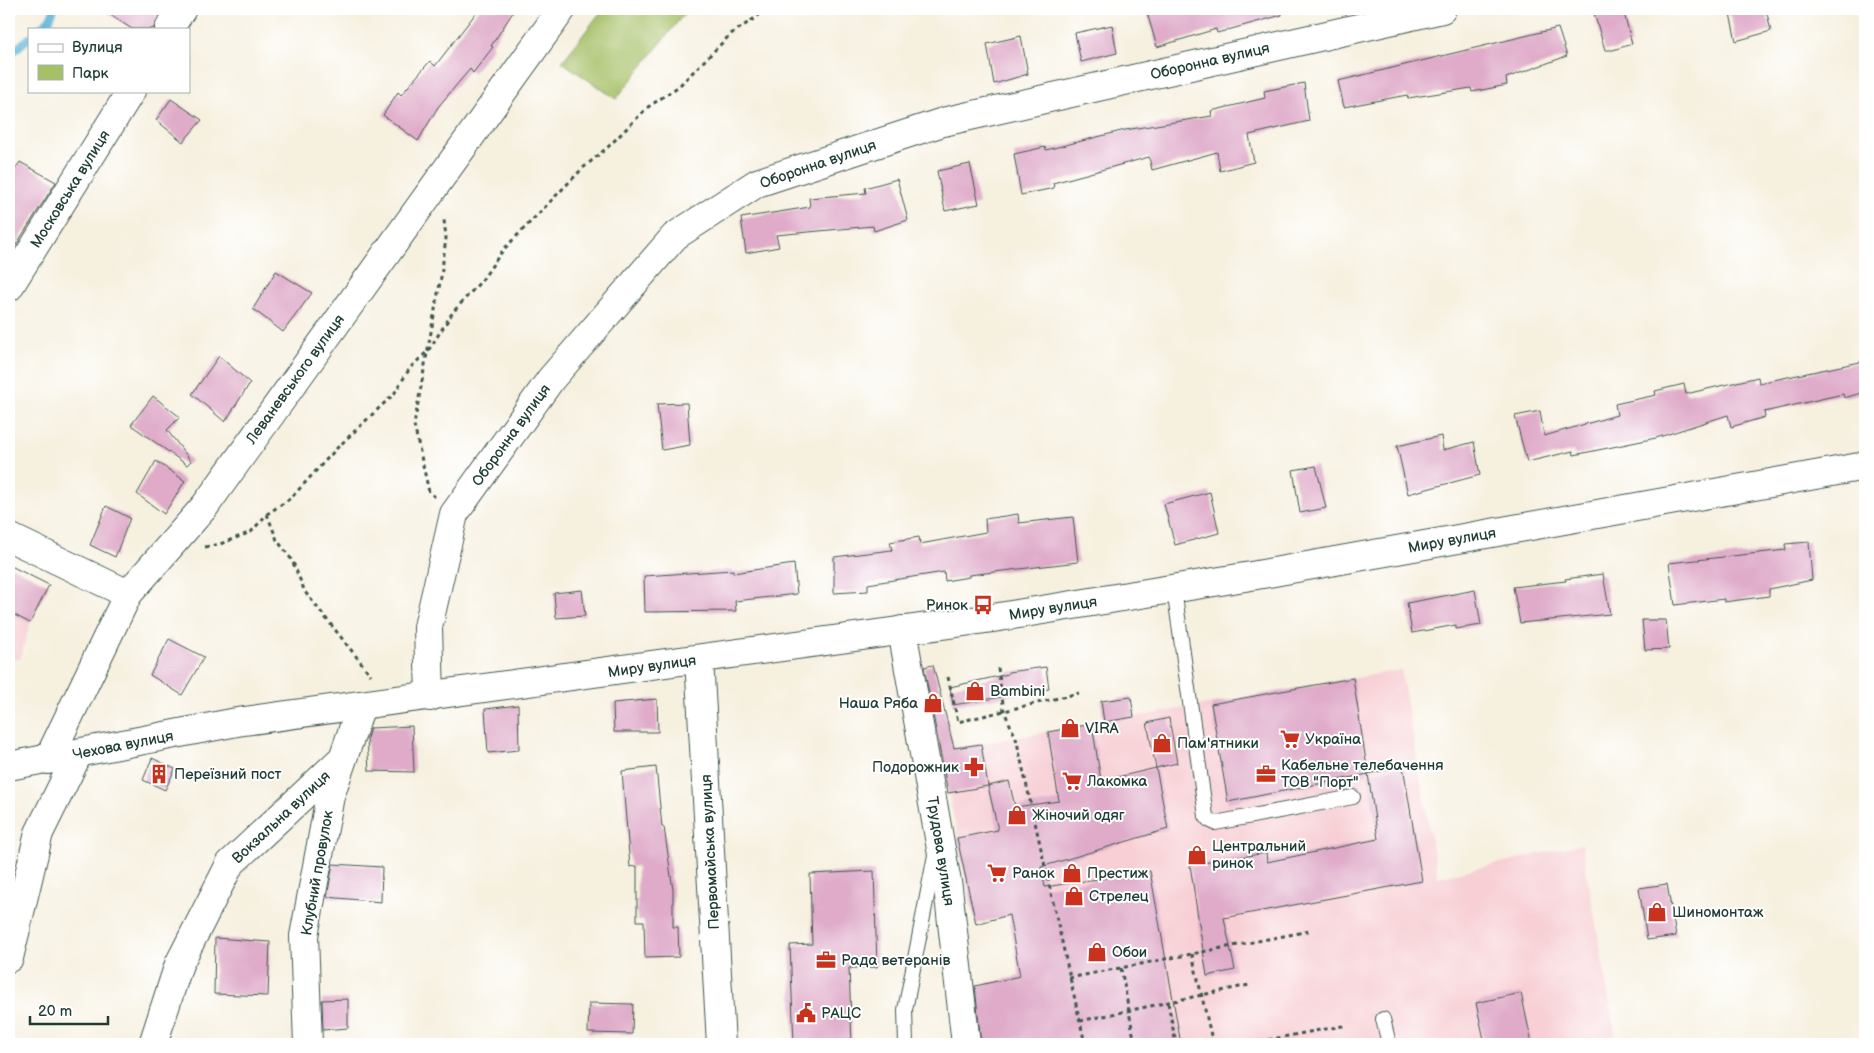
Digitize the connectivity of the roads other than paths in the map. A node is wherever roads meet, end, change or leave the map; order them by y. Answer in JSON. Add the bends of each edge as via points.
{"nodes":[{"id":1,"x":182,"y":9,"type":"edge"},
{"id":2,"x":562,"y":9,"type":"edge"},
{"id":3,"x":1442,"y":9,"type":"edge"},
{"id":4,"x":170,"y":28,"type":"edge"},
{"id":5,"x":130,"y":92,"type":"edge"},
{"id":6,"x":9,"y":287,"type":"edge"},
{"id":7,"x":1865,"y":466,"type":"edge"},
{"id":8,"x":9,"y":537,"type":"edge"},
{"id":9,"x":1174,"y":589,"type":"junction"},
{"id":10,"x":128,"y":594,"type":"junction"},
{"id":11,"x":902,"y":630,"type":"junction"},
{"id":12,"x":699,"y":659,"type":"junction"},
{"id":13,"x":430,"y":697,"type":"junction"},
{"id":14,"x":361,"y":706,"type":"junction"},
{"id":15,"x":237,"y":722,"type":"joint"},
{"id":16,"x":78,"y":754,"type":"junction"},
{"id":17,"x":343,"y":758,"type":"junction"},
{"id":18,"x":48,"y":760,"type":"junction"},
{"id":19,"x":9,"y":766,"type":"edge"},
{"id":20,"x":1353,"y":798,"type":"dead end"},
{"id":21,"x":939,"y":837,"type":"junction"},
{"id":22,"x":9,"y":958,"type":"edge"},
{"id":23,"x":1383,"y":1019,"type":"dead end"},
{"id":24,"x":152,"y":1044,"type":"edge"},
{"id":25,"x":308,"y":1044,"type":"edge"},
{"id":26,"x":721,"y":1044,"type":"edge"},
{"id":27,"x":906,"y":1044,"type":"edge"},
{"id":28,"x":966,"y":1044,"type":"edge"},
{"id":29,"x":1389,"y":1044,"type":"edge"}],
"edges":[{"from":1,"to":4,"type":"street"},
{"from":2,"to":10,"type":"street","name":"Леваневського вулиця","via":[[205,506]]},
{"from":3,"to":13,"type":"street","name":"Оборонна вулиця","via":[[943,122],[757,183],[675,236],[550,379],[454,514],[428,627]]},
{"from":5,"to":6,"type":"street","name":"Московська вулиця"},
{"from":7,"to":9,"type":"street","name":"Миру вулиця"},
{"from":8,"to":10,"type":"street"},
{"from":9,"to":11,"type":"street","name":"Миру вулиця"},
{"from":9,"to":20,"type":"lane","via":[[1209,820],[1215,822]]},
{"from":10,"to":18,"type":"street","name":"Леваневського вулиця"},
{"from":11,"to":12,"type":"street","name":"Миру вулиця"},
{"from":11,"to":21,"type":"street","name":"Трудова вулиця"},
{"from":12,"to":13,"type":"street","name":"Миру вулиця"},
{"from":12,"to":26,"type":"street","name":"Первомайська вулиця"},
{"from":13,"to":14,"type":"street","name":"Миру вулиця"},
{"from":14,"to":15,"type":"street","name":"Миру вулиця"},
{"from":14,"to":17,"type":"street","name":"Клубний провулок"},
{"from":15,"to":16,"type":"street","name":"Чехова вулиця"},
{"from":16,"to":18,"type":"street","name":"Чехова вулиця"},
{"from":16,"to":22,"type":"street","via":[[39,832]]},
{"from":17,"to":24,"type":"street","name":"Вокзальна вулиця","via":[[230,864],[179,964]]},
{"from":17,"to":25,"type":"street","name":"Клубний провулок","via":[[330,796],[304,936]]},
{"from":18,"to":19,"type":"street","name":"Чехова вулиця"},
{"from":21,"to":27,"type":"lane","via":[[905,1010]]},
{"from":21,"to":28,"type":"street","name":"Трудова вулиця"},
{"from":23,"to":29,"type":"lane"}]}
